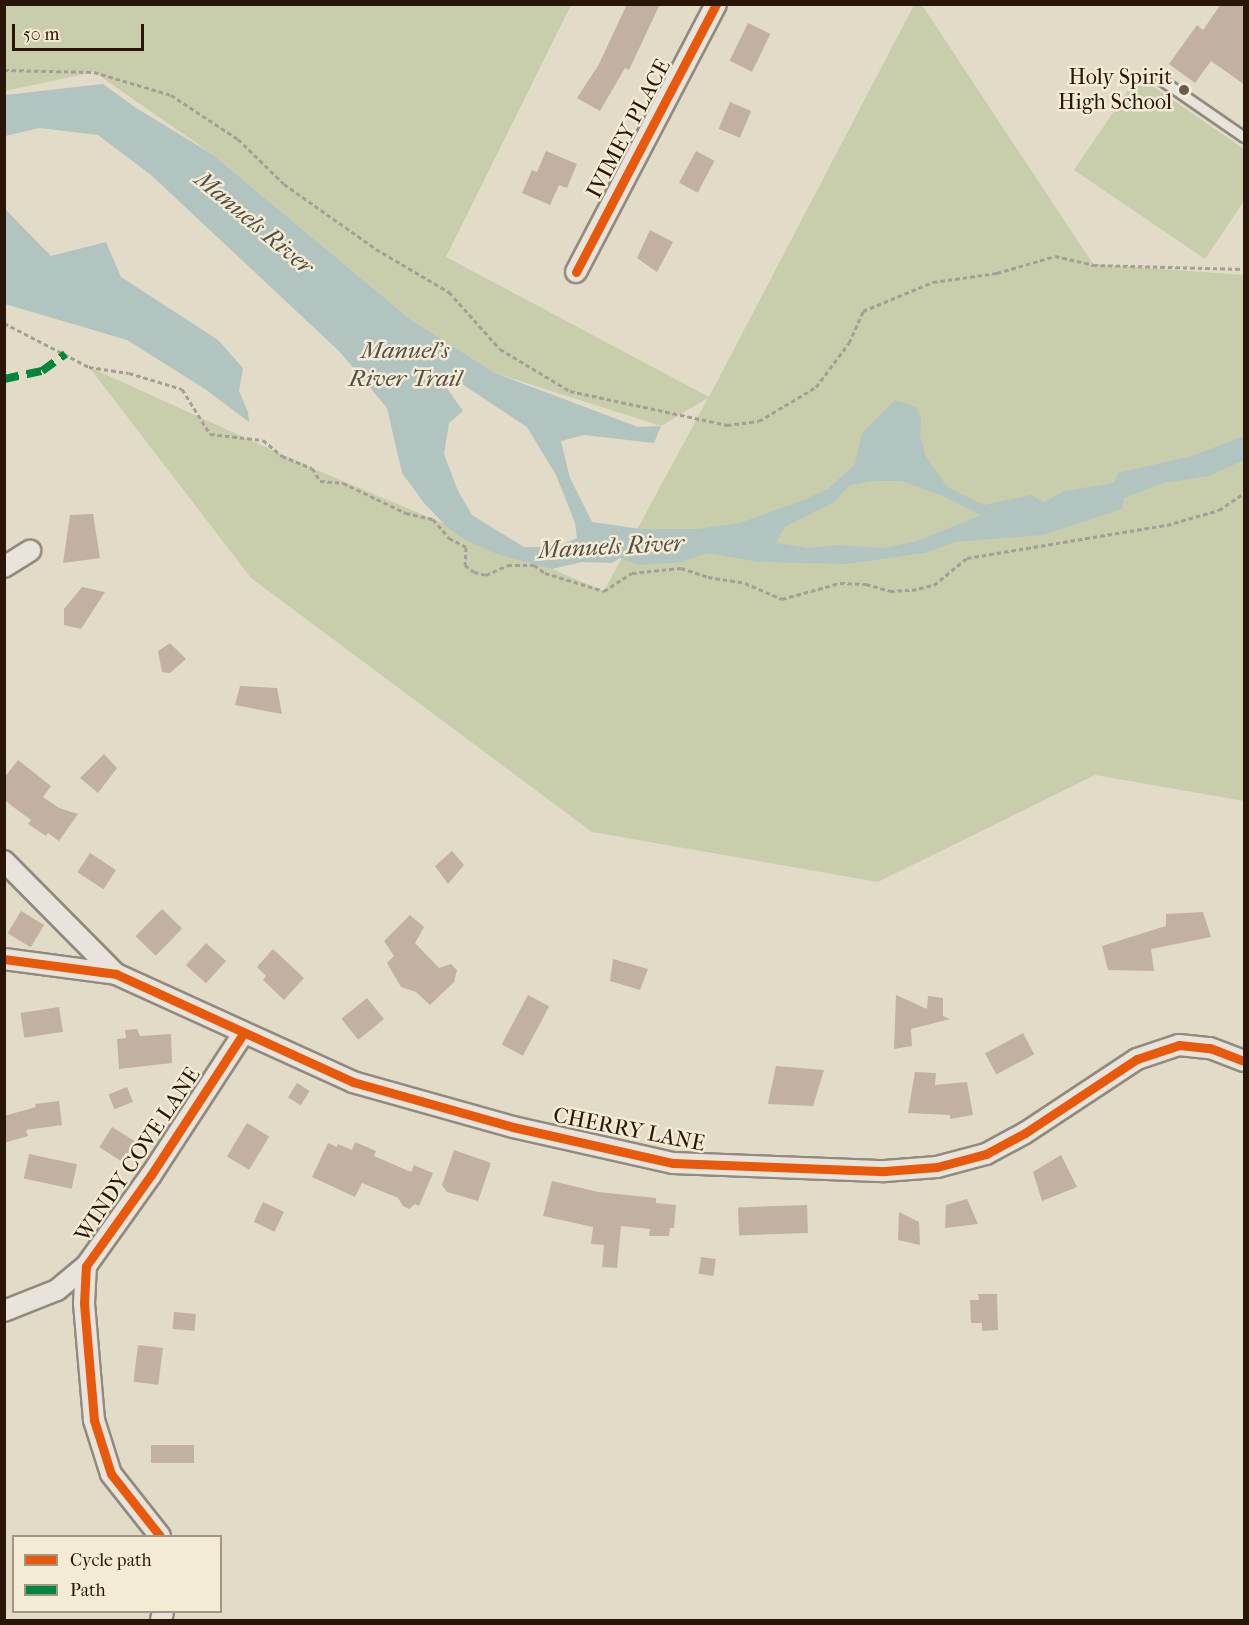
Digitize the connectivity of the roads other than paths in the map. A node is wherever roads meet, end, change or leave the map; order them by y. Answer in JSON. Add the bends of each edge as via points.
{"nodes":[{"id":1,"x":716,"y":4,"type":"edge"},
{"id":2,"x":1160,"y":79,"type":"dead end"},
{"id":3,"x":1245,"y":137,"type":"edge"},
{"id":4,"x":576,"y":272,"type":"dead end"},
{"id":5,"x":30,"y":551,"type":"dead end"},
{"id":6,"x":4,"y":567,"type":"edge"},
{"id":7,"x":4,"y":861,"type":"edge"},
{"id":8,"x":4,"y":959,"type":"edge"},
{"id":9,"x":116,"y":974,"type":"junction"},
{"id":10,"x":243,"y":1034,"type":"junction"},
{"id":11,"x":1245,"y":1061,"type":"edge"},
{"id":12,"x":86,"y":1266,"type":"junction"},
{"id":13,"x":4,"y":1311,"type":"edge"},
{"id":14,"x":159,"y":1535,"type":"edge"}],
"edges":[{"from":1,"to":4,"type":"street","name":"IVIMEY PLACE"},
{"from":2,"to":3,"type":"lane"},
{"from":5,"to":6,"type":"street"},
{"from":7,"to":9,"type":"street"},
{"from":8,"to":9,"type":"street","name":"CHERRY LANE"},
{"from":9,"to":10,"type":"street","name":"CHERRY LANE"},
{"from":10,"to":11,"type":"street","name":"CHERRY LANE","via":[[353,1082],[513,1127],[673,1163],[738,1168],[885,1171],[937,1167],[986,1154],[1025,1133],[1137,1059],[1179,1045],[1210,1048]]},
{"from":10,"to":12,"type":"street","name":"WINDY COVE LANE"},
{"from":12,"to":13,"type":"street","via":[[57,1290]]},
{"from":12,"to":14,"type":"street","name":"WINDY COVE LANE","via":[[84,1304],[94,1420],[111,1474]]}]}
